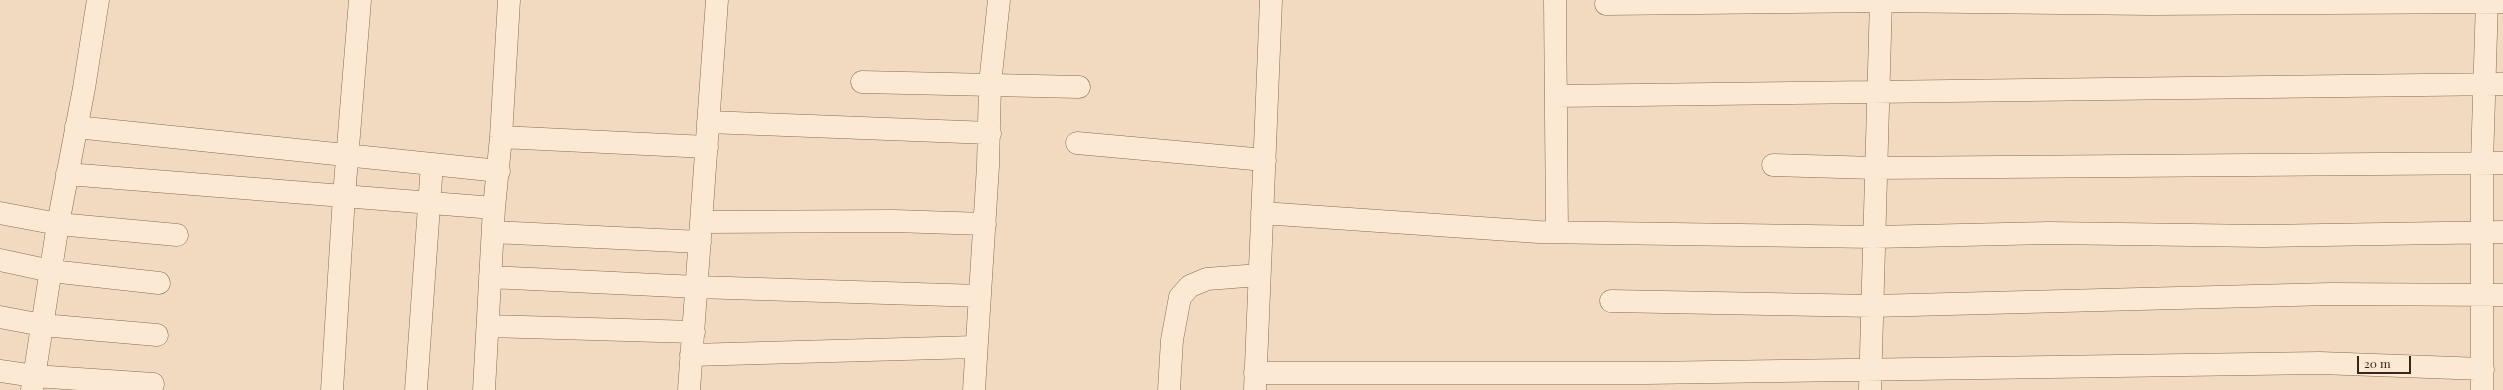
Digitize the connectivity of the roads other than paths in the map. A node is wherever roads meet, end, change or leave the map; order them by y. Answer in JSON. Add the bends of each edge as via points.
{"nodes":[{"id":1,"x":98,"y":0,"type":"edge"},
{"id":2,"x":360,"y":0,"type":"edge"},
{"id":3,"x":509,"y":0,"type":"edge"},
{"id":4,"x":717,"y":0,"type":"edge"},
{"id":5,"x":999,"y":0,"type":"edge"},
{"id":6,"x":1271,"y":0,"type":"edge"},
{"id":7,"x":1555,"y":0,"type":"edge"},
{"id":8,"x":1881,"y":1,"type":"edge"},
{"id":9,"x":2492,"y":1,"type":"edge"},
{"id":10,"x":1606,"y":4,"type":"dead end"},
{"id":11,"x":862,"y":82,"type":"dead end"},
{"id":12,"x":2494,"y":83,"type":"edge"},
{"id":13,"x":990,"y":84,"type":"junction"},
{"id":14,"x":1078,"y":87,"type":"dead end"},
{"id":15,"x":1877,"y":90,"type":"junction"},
{"id":16,"x":1556,"y":96,"type":"junction"},
{"id":17,"x":708,"y":122,"type":"junction"},
{"id":18,"x":76,"y":127,"type":"junction"},
{"id":19,"x":990,"y":133,"type":"junction"},
{"id":20,"x":501,"y":137,"type":"junction"},
{"id":21,"x":1077,"y":143,"type":"dead end"},
{"id":22,"x":707,"y":147,"type":"junction"},
{"id":23,"x":347,"y":155,"type":"junction"},
{"id":24,"x":1264,"y":160,"type":"junction"},
{"id":25,"x":2492,"y":163,"type":"edge"},
{"id":26,"x":432,"y":164,"type":"junction"},
{"id":27,"x":1773,"y":165,"type":"dead end"},
{"id":28,"x":1875,"y":168,"type":"junction"},
{"id":29,"x":499,"y":171,"type":"junction"},
{"id":30,"x":67,"y":174,"type":"junction"},
{"id":31,"x":344,"y":196,"type":"junction"},
{"id":32,"x":429,"y":203,"type":"junction"},
{"id":33,"x":494,"y":208,"type":"junction"},
{"id":34,"x":0,"y":213,"type":"edge"},
{"id":35,"x":1262,"y":213,"type":"junction"},
{"id":36,"x":58,"y":224,"type":"junction"},
{"id":37,"x":984,"y":224,"type":"junction"},
{"id":38,"x":493,"y":232,"type":"junction"},
{"id":39,"x":701,"y":232,"type":"junction"},
{"id":40,"x":1557,"y":232,"type":"junction"},
{"id":41,"x":2492,"y":232,"type":"edge"},
{"id":42,"x":177,"y":235,"type":"dead end"},
{"id":43,"x":1874,"y":236,"type":"junction"},
{"id":44,"x":0,"y":260,"type":"edge"},
{"id":45,"x":51,"y":271,"type":"junction"},
{"id":46,"x":1259,"y":275,"type":"junction"},
{"id":47,"x":490,"y":277,"type":"junction"},
{"id":48,"x":159,"y":283,"type":"dead end"},
{"id":49,"x":697,"y":287,"type":"junction"},
{"id":50,"x":2493,"y":295,"type":"edge"},
{"id":51,"x":980,"y":296,"type":"junction"},
{"id":52,"x":1611,"y":301,"type":"dead end"},
{"id":53,"x":1873,"y":306,"type":"junction"},
{"id":54,"x":0,"y":318,"type":"edge"},
{"id":55,"x":42,"y":325,"type":"junction"},
{"id":56,"x":488,"y":326,"type":"junction"},
{"id":57,"x":694,"y":332,"type":"junction"},
{"id":58,"x":157,"y":335,"type":"dead end"},
{"id":59,"x":975,"y":347,"type":"junction"},
{"id":60,"x":692,"y":355,"type":"junction"},
{"id":61,"x":2483,"y":369,"type":"junction"},
{"id":62,"x":0,"y":371,"type":"edge"},
{"id":63,"x":1870,"y":379,"type":"edge"},
{"id":64,"x":1255,"y":381,"type":"edge"},
{"id":65,"x":33,"y":383,"type":"edge"},
{"id":66,"x":153,"y":384,"type":"dead end"},
{"id":67,"x":332,"y":390,"type":"edge"},
{"id":68,"x":416,"y":390,"type":"edge"},
{"id":69,"x":484,"y":390,"type":"edge"},
{"id":70,"x":689,"y":390,"type":"edge"},
{"id":71,"x":974,"y":390,"type":"edge"},
{"id":72,"x":1169,"y":390,"type":"edge"},
{"id":73,"x":2482,"y":390,"type":"edge"}],
"edges":[{"from":1,"to":18,"type":"street"},
{"from":2,"to":23,"type":"street"},
{"from":3,"to":20,"type":"street"},
{"from":4,"to":17,"type":"street"},
{"from":5,"to":13,"type":"street"},
{"from":6,"to":24,"type":"street"},
{"from":7,"to":16,"type":"street"},
{"from":8,"to":9,"type":"street","via":[[2151,4]]},
{"from":8,"to":10,"type":"street"},
{"from":8,"to":15,"type":"street"},
{"from":9,"to":12,"type":"street"},
{"from":11,"to":13,"type":"street"},
{"from":12,"to":15,"type":"street"},
{"from":12,"to":25,"type":"street"},
{"from":13,"to":14,"type":"street"},
{"from":13,"to":19,"type":"street"},
{"from":15,"to":16,"type":"street"},
{"from":15,"to":28,"type":"street"},
{"from":16,"to":40,"type":"street"},
{"from":17,"to":19,"type":"street"},
{"from":17,"to":22,"type":"street"},
{"from":18,"to":23,"type":"street"},
{"from":18,"to":30,"type":"street"},
{"from":19,"to":37,"type":"street"},
{"from":20,"to":22,"type":"street"},
{"from":20,"to":29,"type":"street"},
{"from":21,"to":24,"type":"street"},
{"from":22,"to":39,"type":"street"},
{"from":23,"to":26,"type":"street"},
{"from":23,"to":31,"type":"street"},
{"from":24,"to":35,"type":"street"},
{"from":25,"to":28,"type":"street"},
{"from":25,"to":41,"type":"street"},
{"from":26,"to":29,"type":"street"},
{"from":26,"to":32,"type":"street"},
{"from":27,"to":28,"type":"street"},
{"from":28,"to":43,"type":"street"},
{"from":29,"to":33,"type":"street"},
{"from":30,"to":31,"type":"street"},
{"from":30,"to":36,"type":"street"},
{"from":31,"to":32,"type":"street"},
{"from":31,"to":67,"type":"street"},
{"from":32,"to":33,"type":"street"},
{"from":32,"to":68,"type":"street"},
{"from":33,"to":38,"type":"street"},
{"from":34,"to":36,"type":"street"},
{"from":35,"to":40,"type":"street"},
{"from":35,"to":46,"type":"street"},
{"from":36,"to":42,"type":"street"},
{"from":36,"to":45,"type":"street"},
{"from":37,"to":39,"type":"street","via":[[894,221]]},
{"from":37,"to":51,"type":"street"},
{"from":38,"to":39,"type":"street"},
{"from":38,"to":47,"type":"street"},
{"from":39,"to":49,"type":"street"},
{"from":40,"to":43,"type":"street"},
{"from":41,"to":43,"type":"street","via":[[2264,236],[2049,233]]},
{"from":41,"to":50,"type":"street"},
{"from":43,"to":53,"type":"street"},
{"from":44,"to":45,"type":"street"},
{"from":45,"to":48,"type":"street"},
{"from":45,"to":55,"type":"street"},
{"from":46,"to":64,"type":"street"},
{"from":46,"to":72,"type":"street","via":[[1207,279],[1190,286],[1180,297],[1172,340]]},
{"from":47,"to":49,"type":"street"},
{"from":47,"to":56,"type":"street"},
{"from":49,"to":51,"type":"street"},
{"from":49,"to":57,"type":"street"},
{"from":50,"to":53,"type":"street","via":[[2330,294]]},
{"from":50,"to":61,"type":"street"},
{"from":51,"to":59,"type":"street"},
{"from":52,"to":53,"type":"street"},
{"from":53,"to":63,"type":"street"},
{"from":54,"to":55,"type":"street"},
{"from":55,"to":58,"type":"street"},
{"from":55,"to":65,"type":"street"},
{"from":56,"to":57,"type":"street"},
{"from":56,"to":69,"type":"street"},
{"from":57,"to":60,"type":"street"},
{"from":59,"to":60,"type":"street"},
{"from":59,"to":71,"type":"street"},
{"from":60,"to":70,"type":"street"},
{"from":61,"to":63,"type":"street","via":[[2320,363]]},
{"from":61,"to":73,"type":"street"},
{"from":62,"to":65,"type":"street"},
{"from":63,"to":64,"type":"street","via":[[1646,372]]},
{"from":65,"to":66,"type":"street"}]}
